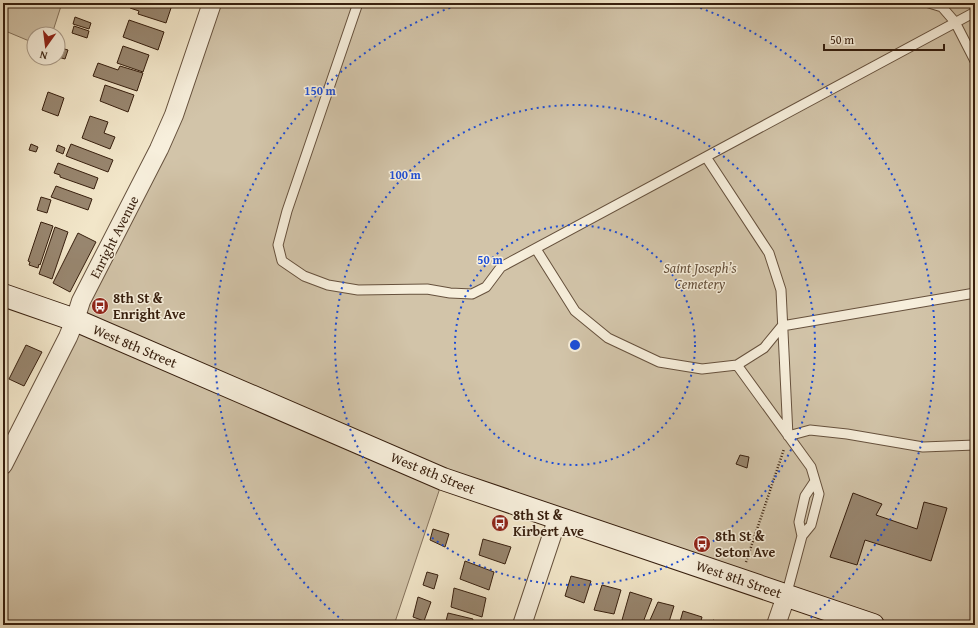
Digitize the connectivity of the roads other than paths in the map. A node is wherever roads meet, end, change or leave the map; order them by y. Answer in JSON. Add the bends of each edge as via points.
{"nodes":[{"id":1,"x":212,"y":3,"type":"edge"},
{"id":2,"x":358,"y":3,"type":"edge"},
{"id":3,"x":929,"y":3,"type":"edge"},
{"id":4,"x":975,"y":12,"type":"edge"},
{"id":5,"x":954,"y":22,"type":"junction"},
{"id":6,"x":975,"y":61,"type":"edge"},
{"id":7,"x":706,"y":157,"type":"junction"},
{"id":8,"x":536,"y":250,"type":"junction"},
{"id":9,"x":975,"y":294,"type":"edge"},
{"id":10,"x":3,"y":295,"type":"edge"},
{"id":11,"x":75,"y":320,"type":"junction"},
{"id":12,"x":782,"y":326,"type":"junction"},
{"id":13,"x":737,"y":365,"type":"junction"},
{"id":14,"x":788,"y":436,"type":"junction"},
{"id":15,"x":975,"y":445,"type":"edge"},
{"id":16,"x":3,"y":465,"type":"edge"},
{"id":17,"x":815,"y":480,"type":"junction"},
{"id":18,"x":558,"y":517,"type":"junction"},
{"id":19,"x":802,"y":536,"type":"junction"},
{"id":20,"x":786,"y":596,"type":"junction"},
{"id":21,"x":522,"y":625,"type":"edge"},
{"id":22,"x":776,"y":625,"type":"edge"},
{"id":23,"x":874,"y":625,"type":"edge"}],
"edges":[{"from":1,"to":11,"type":"street","name":"Enright Avenue","via":[[174,115],[81,301]]},
{"from":2,"to":8,"type":"lane","via":[[287,211],[278,245],[282,261],[304,276],[328,285],[358,290],[427,289],[472,294],[486,287],[501,267]]},
{"from":3,"to":5,"type":"lane","via":[[942,7]]},
{"from":4,"to":5,"type":"lane"},
{"from":5,"to":6,"type":"lane"},
{"from":5,"to":7,"type":"lane"},
{"from":7,"to":8,"type":"lane"},
{"from":7,"to":12,"type":"lane","via":[[769,253],[781,290]]},
{"from":8,"to":13,"type":"lane","via":[[575,311],[608,338],[660,362],[702,369]]},
{"from":9,"to":12,"type":"lane"},
{"from":10,"to":11,"type":"street","name":"West 8th Street"},
{"from":11,"to":16,"type":"street","name":"Enright Avenue"},
{"from":11,"to":18,"type":"street","name":"West 8th Street","via":[[443,479]]},
{"from":12,"to":13,"type":"lane","via":[[764,348]]},
{"from":12,"to":14,"type":"lane"},
{"from":13,"to":14,"type":"lane"},
{"from":14,"to":15,"type":"lane","via":[[810,430],[923,447]]},
{"from":14,"to":17,"type":"lane","via":[[812,467]]},
{"from":17,"to":19,"type":"lane","via":[[805,496],[799,522]]},
{"from":17,"to":19,"type":"lane","via":[[820,494],[811,525]]},
{"from":18,"to":20,"type":"street","name":"West 8th Street"},
{"from":18,"to":21,"type":"street"},
{"from":19,"to":20,"type":"lane"},
{"from":20,"to":22,"type":"street"},
{"from":20,"to":23,"type":"street","name":"West 8th Street"}]}
